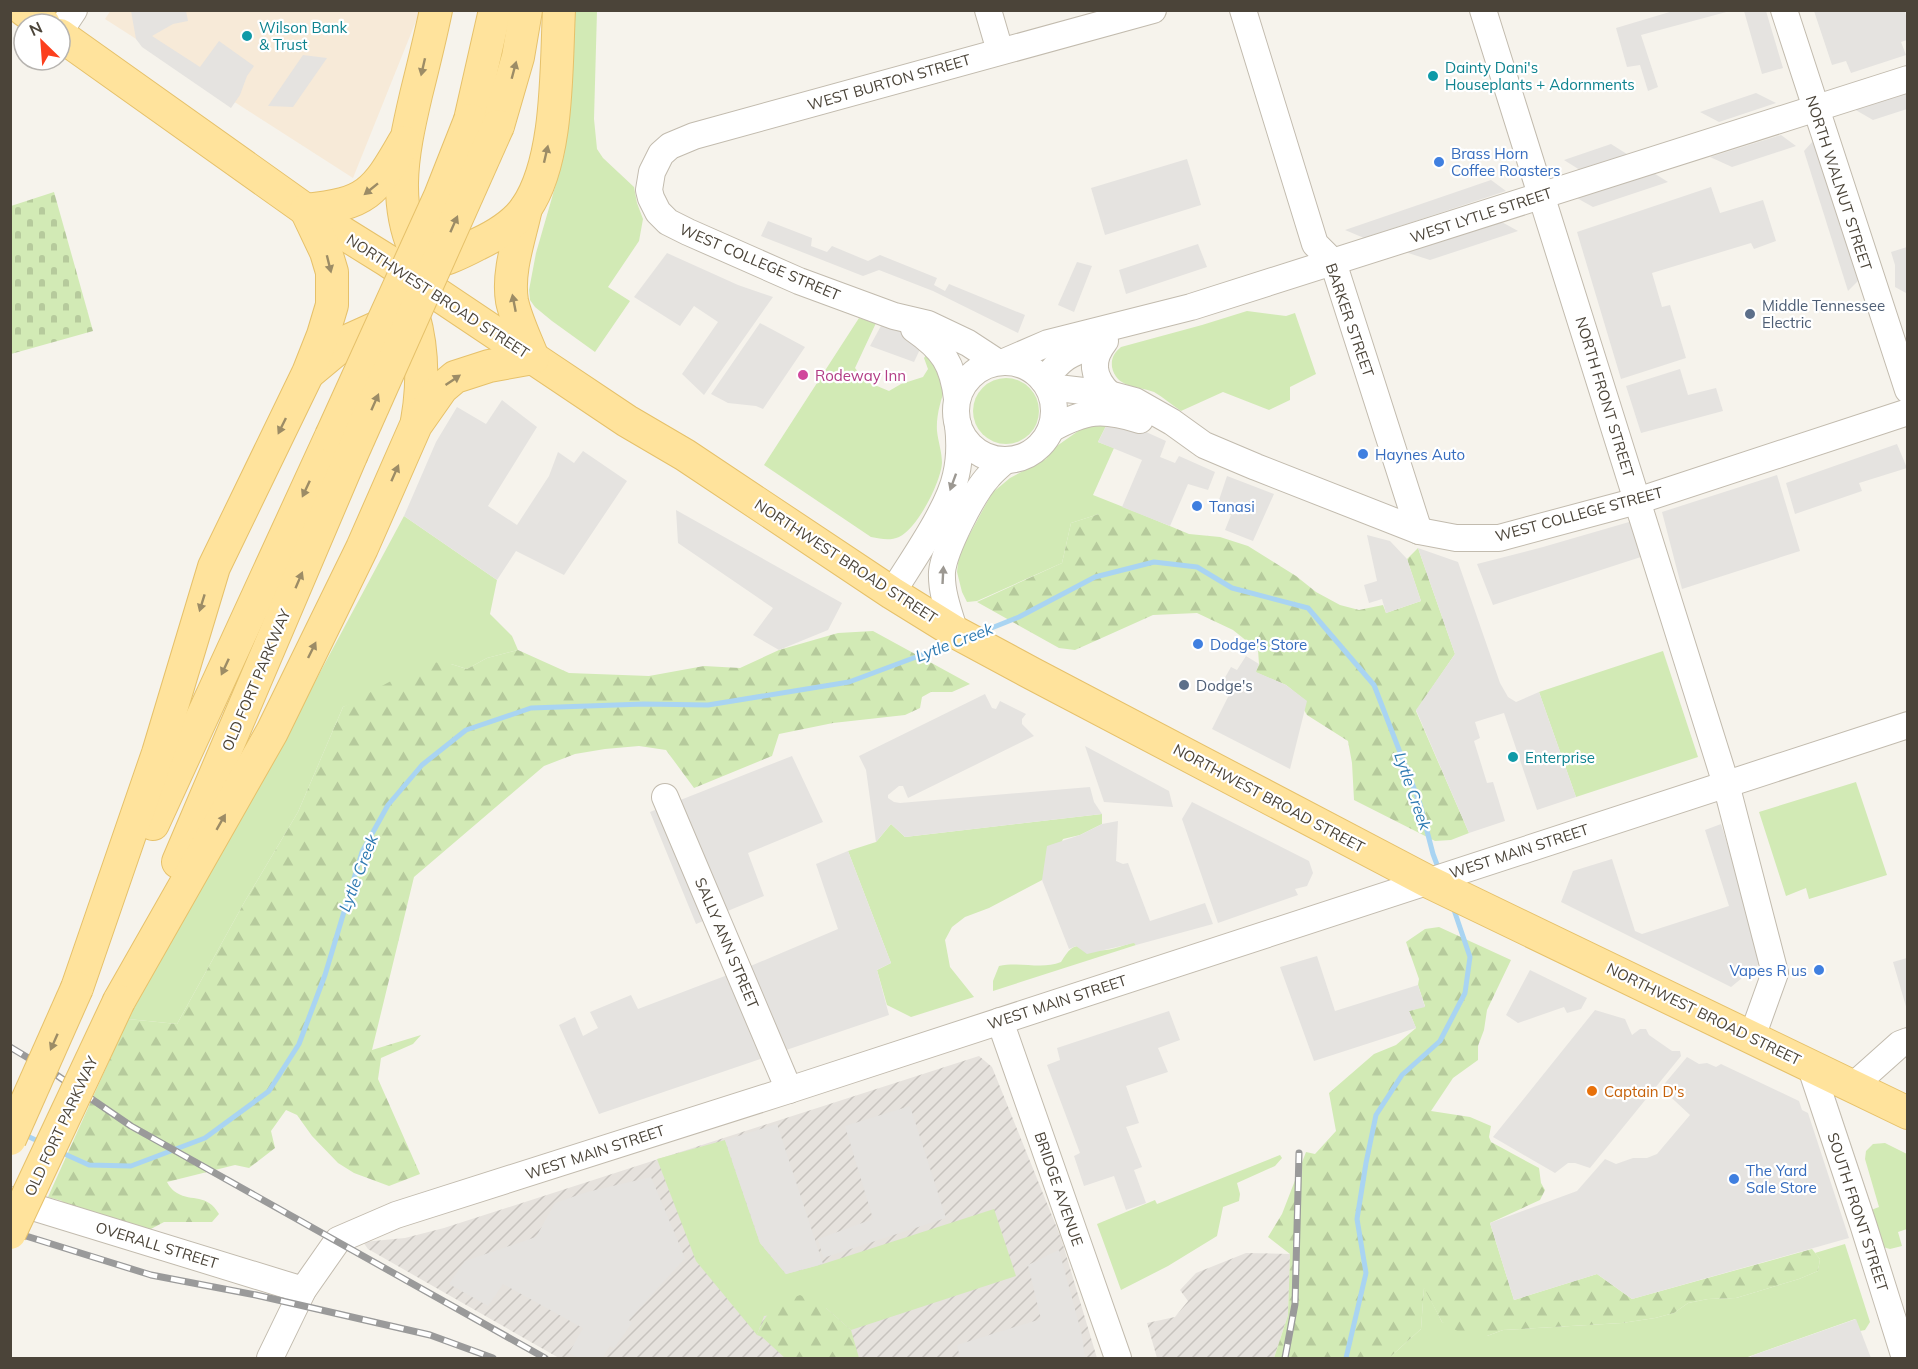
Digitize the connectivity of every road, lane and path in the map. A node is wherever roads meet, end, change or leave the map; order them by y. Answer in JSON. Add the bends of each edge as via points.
{"nodes":[{"id":1,"x":436,"y":10,"type":"edge"},
{"id":2,"x":495,"y":10,"type":"edge"},
{"id":3,"x":526,"y":10,"type":"edge"},
{"id":4,"x":559,"y":10,"type":"edge"},
{"id":5,"x":988,"y":10,"type":"edge"},
{"id":6,"x":1153,"y":10,"type":"edge"},
{"id":7,"x":1243,"y":10,"type":"edge"},
{"id":8,"x":1483,"y":10,"type":"edge"},
{"id":9,"x":1784,"y":10,"type":"edge"},
{"id":10,"x":72,"y":42,"type":"edge"},
{"id":11,"x":1000,"y":51,"type":"junction"},
{"id":12,"x":1908,"y":79,"type":"edge"},
{"id":13,"x":1814,"y":108,"type":"junction"},
{"id":14,"x":484,"y":123,"type":"junction"},
{"id":15,"x":404,"y":142,"type":"junction"},
{"id":16,"x":650,"y":183,"type":"joint"},
{"id":17,"x":1542,"y":195,"type":"junction"},
{"id":18,"x":526,"y":208,"type":"junction"},
{"id":19,"x":306,"y":210,"type":"junction"},
{"id":20,"x":388,"y":261,"type":"junction"},
{"id":21,"x":1333,"y":262,"type":"junction"},
{"id":22,"x":422,"y":265,"type":"junction"},
{"id":23,"x":1191,"y":307,"type":"junction"},
{"id":24,"x":461,"y":312,"type":"junction"},
{"id":25,"x":413,"y":313,"type":"junction"},
{"id":26,"x":894,"y":316,"type":"junction"},
{"id":27,"x":1105,"y":341,"type":"junction"},
{"id":28,"x":533,"y":358,"type":"junction"},
{"id":29,"x":1000,"y":362,"type":"junction"},
{"id":30,"x":308,"y":373,"type":"junction"},
{"id":31,"x":1046,"y":384,"type":"junction"},
{"id":32,"x":1908,"y":390,"type":"edge"},
{"id":33,"x":1109,"y":394,"type":"junction"},
{"id":34,"x":957,"y":399,"type":"junction"},
{"id":35,"x":1908,"y":412,"type":"edge"},
{"id":36,"x":416,"y":425,"type":"junction"},
{"id":37,"x":958,"y":425,"type":"junction"},
{"id":38,"x":1051,"y":429,"type":"junction"},
{"id":39,"x":1186,"y":433,"type":"junction"},
{"id":40,"x":341,"y":446,"type":"junction"},
{"id":41,"x":1006,"y":460,"type":"junction"},
{"id":42,"x":1637,"y":501,"type":"junction"},
{"id":43,"x":1419,"y":531,"type":"junction"},
{"id":44,"x":892,"y":593,"type":"junction"},
{"id":45,"x":955,"y":632,"type":"junction"},
{"id":46,"x":1908,"y":725,"type":"edge"},
{"id":47,"x":1726,"y":784,"type":"junction"},
{"id":48,"x":665,"y":797,"type":"dead end"},
{"id":49,"x":1406,"y":877,"type":"junction"},
{"id":50,"x":77,"y":988,"type":"junction"},
{"id":51,"x":119,"y":1001,"type":"junction"},
{"id":52,"x":1000,"y":1021,"type":"junction"},
{"id":53,"x":1752,"y":1037,"type":"junction"},
{"id":54,"x":1908,"y":1041,"type":"edge"},
{"id":55,"x":1810,"y":1065,"type":"junction"},
{"id":56,"x":1853,"y":1086,"type":"junction"},
{"id":57,"x":789,"y":1090,"type":"junction"},
{"id":58,"x":1908,"y":1113,"type":"edge"},
{"id":59,"x":10,"y":1138,"type":"edge"},
{"id":60,"x":10,"y":1200,"type":"edge"},
{"id":61,"x":10,"y":1233,"type":"edge"},
{"id":62,"x":303,"y":1290,"type":"junction"},
{"id":63,"x":270,"y":1359,"type":"edge"},
{"id":64,"x":1118,"y":1359,"type":"edge"},
{"id":65,"x":1905,"y":1359,"type":"edge"}],
"edges":[{"from":1,"to":15,"type":"main road","one_way":true},
{"from":2,"to":14,"type":"main road"},
{"from":14,"to":3,"type":"main road","one_way":true,"via":[[518,57]]},
{"from":18,"to":4,"type":"main road","one_way":true,"via":[[543,168],[550,138]]},
{"from":5,"to":11,"type":"street"},
{"from":6,"to":11,"type":"street","name":"WEST BURTON STREET"},
{"from":7,"to":21,"type":"street","name":"BARKER STREET","via":[[1315,244]]},
{"from":8,"to":17,"type":"street","name":"NORTH FRONT STREET"},
{"from":9,"to":13,"type":"street","name":"NORTH WALNUT STREET"},
{"from":10,"to":19,"type":"main road","name":"NORTHWEST BROAD STREET"},
{"from":11,"to":16,"type":"street","name":"WEST BURTON STREET","via":[[694,136],[661,154]]},
{"from":12,"to":13,"type":"street","name":"WEST LYTLE STREET"},
{"from":13,"to":17,"type":"street","name":"WEST LYTLE STREET"},
{"from":13,"to":32,"type":"street","name":"NORTH WALNUT STREET"},
{"from":14,"to":40,"type":"main road","name":"OLD FORT PARKWAY","bridge":true},
{"from":15,"to":19,"type":"main road","one_way":true,"via":[[384,177],[357,200]]},
{"from":15,"to":22,"type":"main road","via":[[403,208]]},
{"from":16,"to":26,"type":"street","name":"WEST COLLEGE STREET","via":[[654,206],[678,228],[799,281]]},
{"from":17,"to":21,"type":"street","name":"WEST LYTLE STREET"},
{"from":17,"to":42,"type":"street","name":"NORTH FRONT STREET"},
{"from":18,"to":22,"type":"main road","via":[[491,238],[459,254]]},
{"from":28,"to":18,"type":"main road","one_way":true,"via":[[512,297],[514,263]]},
{"from":19,"to":20,"type":"main road","name":"NORTHWEST BROAD STREET"},
{"from":19,"to":30,"type":"main road","one_way":true,"via":[[332,272],[332,305]]},
{"from":20,"to":22,"type":"main road"},
{"from":20,"to":24,"type":"main road","name":"NORTHWEST BROAD STREET"},
{"from":20,"to":25,"type":"main road"},
{"from":21,"to":23,"type":"street","name":"WEST LYTLE STREET"},
{"from":21,"to":43,"type":"street","name":"BARKER STREET"},
{"from":22,"to":24,"type":"main road","via":[[434,286]]},
{"from":23,"to":27,"type":"street","name":"WEST LYTLE STREET"},
{"from":23,"to":29,"type":"street","name":"WEST LYTLE STREET","via":[[1048,343]]},
{"from":24,"to":25,"type":"main road"},
{"from":24,"to":28,"type":"main road","name":"NORTHWEST BROAD STREET"},
{"from":25,"to":30,"type":"main road","via":[[346,341]]},
{"from":25,"to":36,"type":"main road","via":[[422,368]]},
{"from":26,"to":29,"type":"street","name":"WEST COLLEGE STREET","via":[[928,324]]},
{"from":26,"to":34,"type":"street","name":"WEST COLLEGE STREET","via":[[939,349],[953,375]]},
{"from":27,"to":31,"type":"street","name":"WEST LYTLE STREET","via":[[1069,354],[1055,366]]},
{"from":27,"to":33,"type":"street","via":[[1094,360],[1094,371]]},
{"from":36,"to":28,"type":"main road","one_way":true,"via":[[438,393],[455,377]]},
{"from":28,"to":44,"type":"main road","name":"NORTHWEST BROAD STREET"},
{"from":29,"to":31,"type":"street","via":[[1019,363],[1033,370]]},
{"from":29,"to":34,"type":"street","name":"WEST LYTLE STREET","via":[[986,365],[968,379]]},
{"from":30,"to":50,"type":"main road","one_way":true,"via":[[214,567],[158,753]]},
{"from":31,"to":33,"type":"street","name":"WEST COLLEGE STREET"},
{"from":31,"to":38,"type":"street","via":[[1054,401]]},
{"from":33,"to":39,"type":"street","name":"WEST COLLEGE STREET","via":[[1147,407]]},
{"from":34,"to":37,"type":"street"},
{"from":35,"to":42,"type":"street","name":"WEST COLLEGE STREET"},
{"from":51,"to":36,"type":"main road","one_way":true,"via":[[272,732],[362,548]]},
{"from":37,"to":41,"type":"street","via":[[971,447],[993,459]]},
{"from":37,"to":44,"type":"street","one_way":true,"via":[[956,477],[944,506]]},
{"from":38,"to":39,"type":"street","name":"WEST COLLEGE STREET","via":[[1074,416],[1100,411]]},
{"from":38,"to":41,"type":"street","via":[[1033,451]]},
{"from":39,"to":43,"type":"street","name":"WEST COLLEGE STREET","via":[[1203,445]]},
{"from":40,"to":50,"type":"main road","name":"OLD FORT PARKWAY","one_way":true},
{"from":51,"to":40,"type":"main road","name":"OLD FORT PARKWAY","one_way":true},
{"from":45,"to":41,"type":"street","one_way":true,"via":[[942,570],[948,550],[987,477]]},
{"from":42,"to":43,"type":"street","name":"WEST COLLEGE STREET","via":[[1499,538],[1456,538]]},
{"from":42,"to":47,"type":"street","name":"NORTH FRONT STREET"},
{"from":44,"to":45,"type":"main road","name":"NORTHWEST BROAD STREET"},
{"from":45,"to":49,"type":"main road","name":"NORTHWEST BROAD STREET"},
{"from":46,"to":47,"type":"street","name":"WEST MAIN STREET"},
{"from":47,"to":49,"type":"street","name":"WEST MAIN STREET","via":[[1465,868]]},
{"from":47,"to":53,"type":"street","via":[[1775,973]]},
{"from":48,"to":57,"type":"street","name":"SALLY ANN STREET"},
{"from":49,"to":52,"type":"street","name":"WEST MAIN STREET"},
{"from":49,"to":53,"type":"main road","name":"NORTHWEST BROAD STREET","via":[[1476,904]]},
{"from":50,"to":59,"type":"main road","name":"OLD FORT PARKWAY","one_way":true,"bridge":true},
{"from":51,"to":61,"type":"main road","name":"OLD FORT PARKWAY","bridge":true},
{"from":52,"to":57,"type":"street","name":"WEST MAIN STREET"},
{"from":52,"to":64,"type":"street","name":"BRIDGE AVENUE"},
{"from":53,"to":55,"type":"main road","name":"NORTHWEST BROAD STREET"},
{"from":54,"to":56,"type":"street"},
{"from":55,"to":56,"type":"main road","name":"NORTHWEST BROAD STREET"},
{"from":55,"to":65,"type":"street","name":"SOUTH FRONT STREET"},
{"from":56,"to":58,"type":"main road","name":"NORTHWEST BROAD STREET"},
{"from":57,"to":62,"type":"street","name":"WEST MAIN STREET","via":[[396,1215],[338,1240]]},
{"from":60,"to":62,"type":"street","name":"OVERALL STREET"},
{"from":62,"to":63,"type":"street","name":"WEST MAIN STREET"}]}
